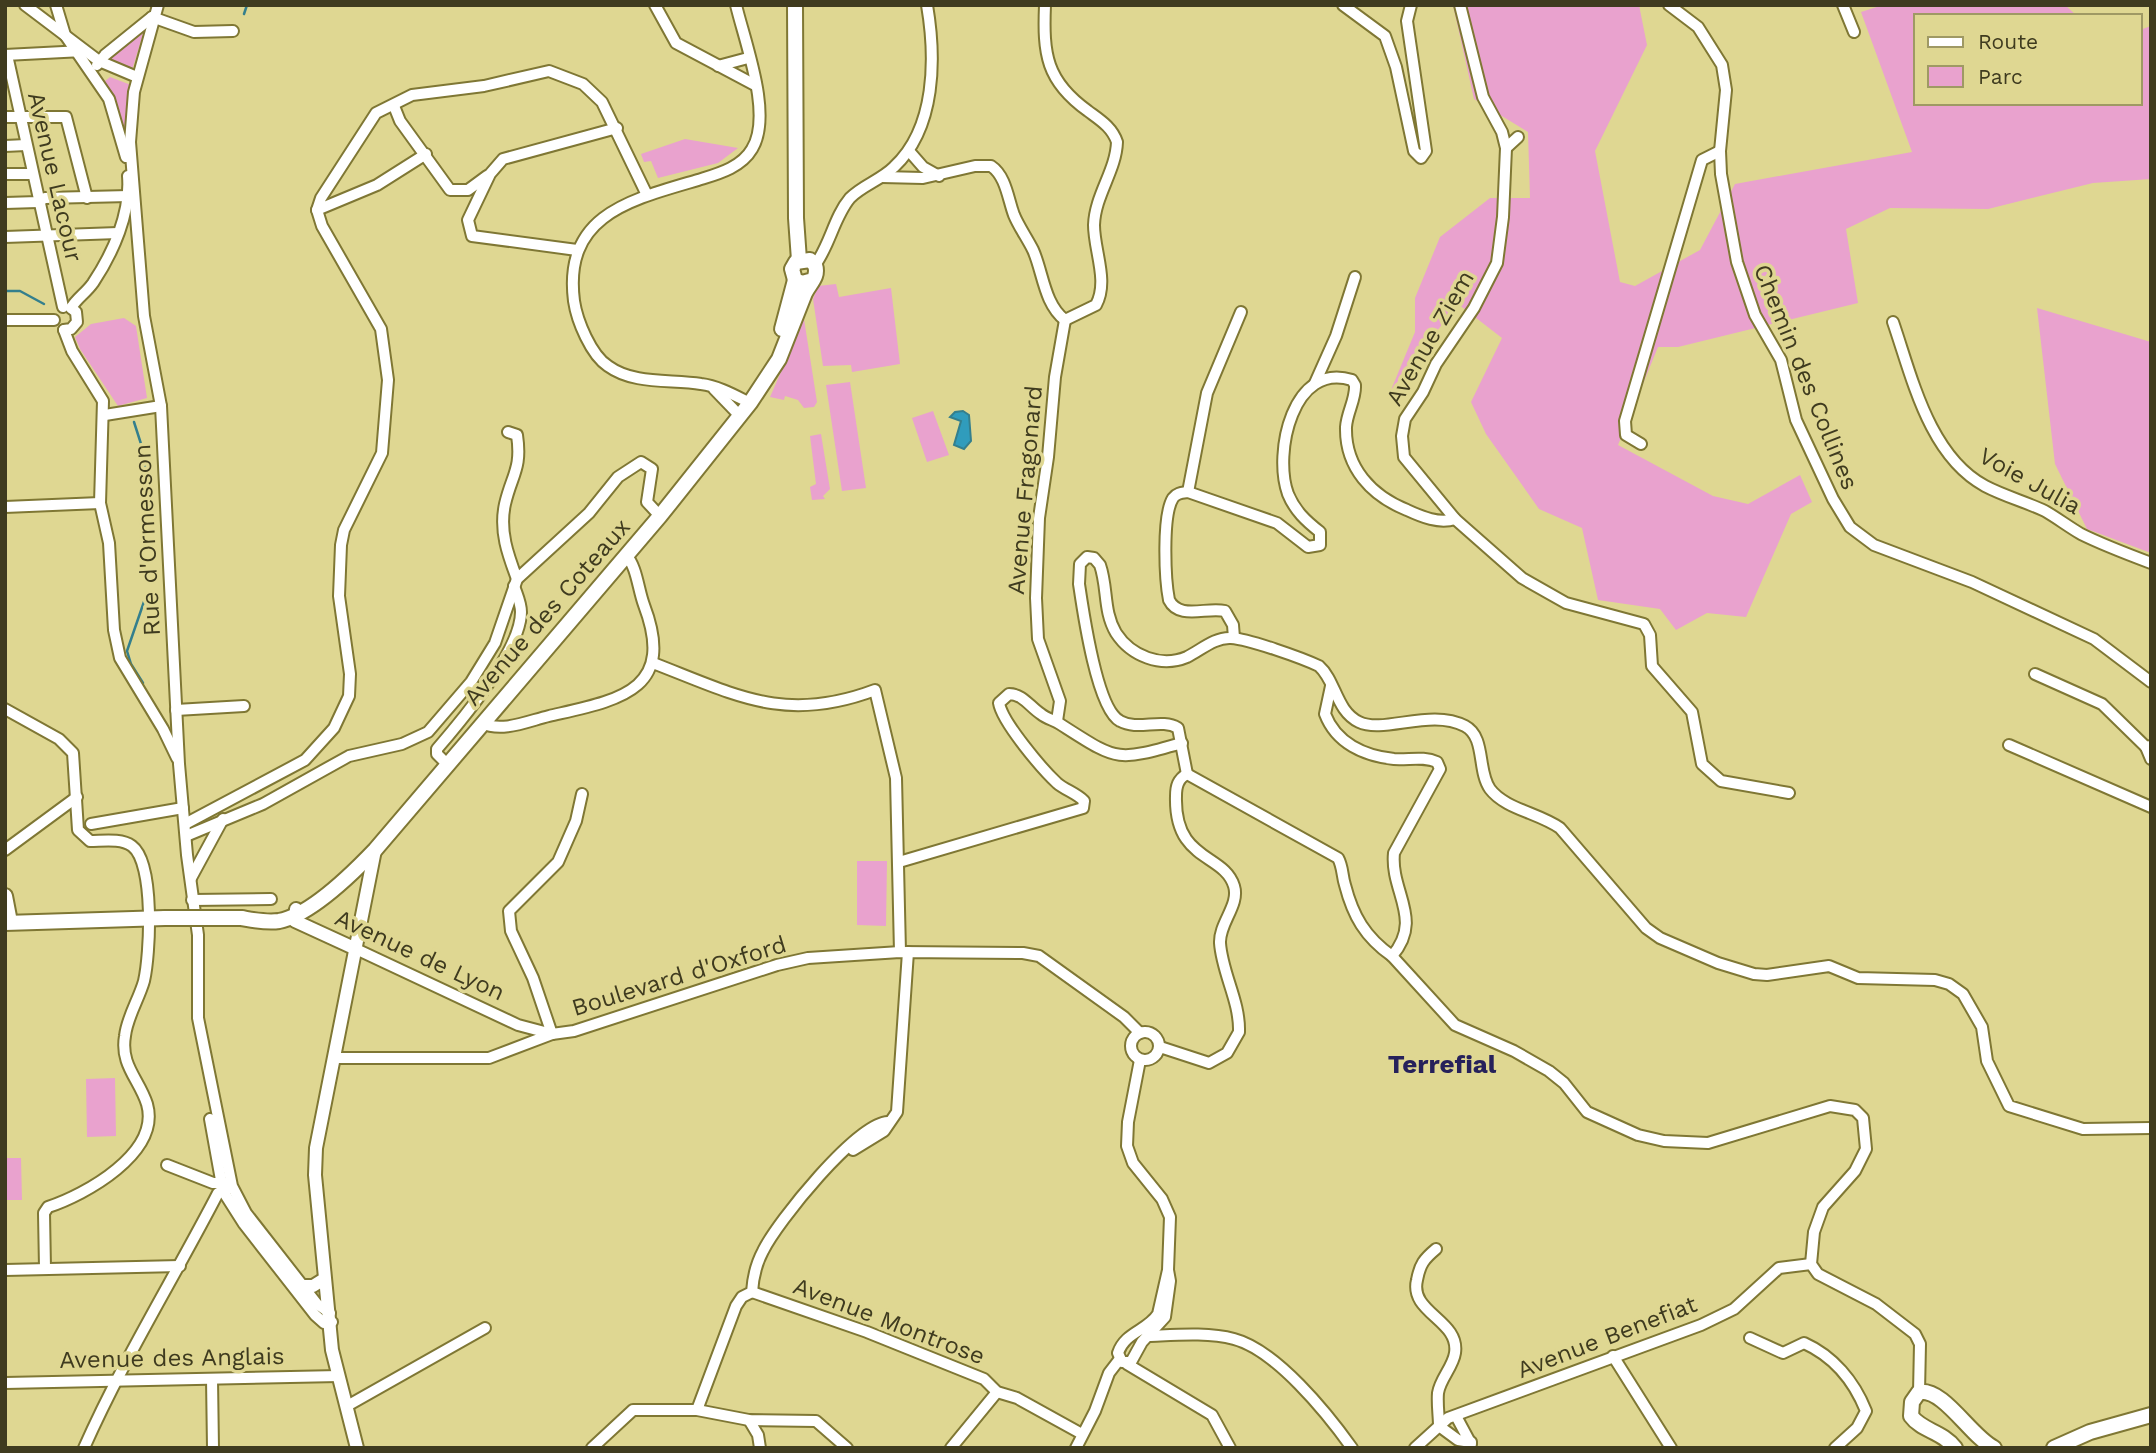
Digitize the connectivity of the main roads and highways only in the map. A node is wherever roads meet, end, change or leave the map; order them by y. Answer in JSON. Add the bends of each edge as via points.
{"nodes":[{"id":1,"x":795,"y":5,"type":"edge"},
{"id":2,"x":799,"y":260,"type":"junction"},
{"id":3,"x":795,"y":280,"type":"junction"},
{"id":4,"x":813,"y":280,"type":"junction"},
{"id":5,"x":772,"y":370,"type":"junction"},
{"id":6,"x":333,"y":887,"type":"junction"},
{"id":7,"x":5,"y":896,"type":"edge"},
{"id":8,"x":272,"y":911,"type":"junction"},
{"id":9,"x":8,"y":923,"type":"edge"},
{"id":10,"x":2151,"y":1415,"type":"edge"},
{"id":11,"x":1955,"y":1448,"type":"edge"},
{"id":12,"x":1994,"y":1448,"type":"edge"},
{"id":13,"x":2054,"y":1448,"type":"edge"}],
"edges":[{"from":1,"to":2,"type":"main road"},
{"from":2,"to":3,"type":"main road","via":[[792,269]]},
{"from":2,"to":4,"type":"main road","via":[[815,265]]},
{"from":3,"to":4,"type":"main road","via":[[802,284]]},
{"from":3,"to":5,"type":"main road","name":"Avenue des Coteaux"},
{"from":4,"to":5,"type":"main road","name":"Avenue des Coteaux"},
{"from":5,"to":6,"type":"main road","name":"Avenue des Coteaux","via":[[660,516],[375,850]]},
{"from":6,"to":8,"type":"main road","name":"Avenue des Coteaux","via":[[307,901]]},
{"from":6,"to":8,"type":"main road","name":"Avenue des Coteaux","via":[[295,915]]},
{"from":7,"to":9,"type":"main road"},
{"from":8,"to":9,"type":"main road","name":"Avenue des Coteaux","bridge":true,"via":[[241,918]]},
{"from":10,"to":13,"type":"main road"},
{"from":11,"to":12,"type":"main road","via":[[1943,1434],[1911,1416],[1919,1392],[1937,1396]]}]}
